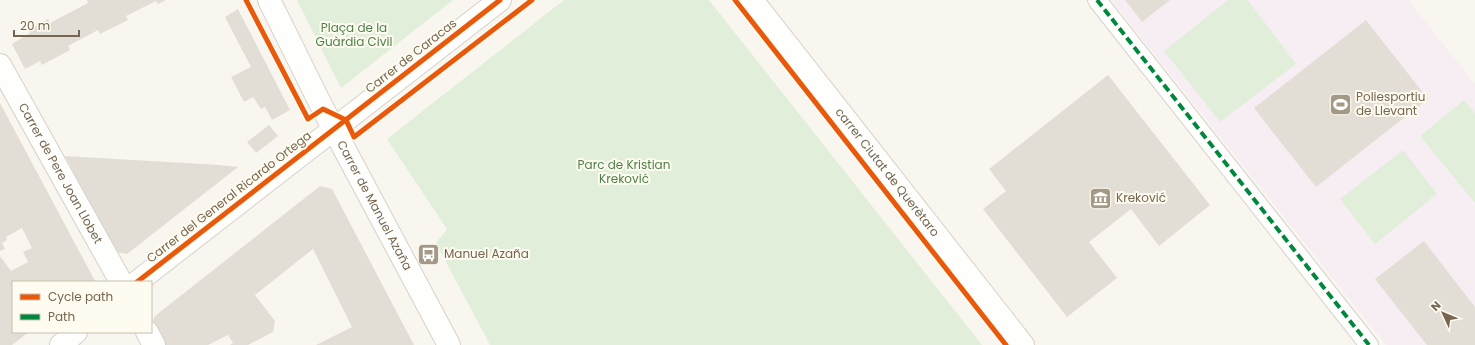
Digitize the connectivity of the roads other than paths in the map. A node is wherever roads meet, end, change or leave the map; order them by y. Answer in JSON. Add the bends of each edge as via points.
{"nodes":[{"id":1,"x":269,"y":0,"type":"edge"},
{"id":2,"x":500,"y":0,"type":"edge"},
{"id":3,"x":752,"y":0,"type":"edge"},
{"id":4,"x":1097,"y":0,"type":"edge"},
{"id":5,"x":0,"y":65,"type":"edge"},
{"id":6,"x":334,"y":129,"type":"junction"},
{"id":7,"x":120,"y":281,"type":"edge"},
{"id":8,"x":138,"y":281,"type":"edge"},
{"id":9,"x":75,"y":333,"type":"edge"},
{"id":10,"x":148,"y":333,"type":"edge"},
{"id":11,"x":61,"y":345,"type":"edge"},
{"id":12,"x":154,"y":345,"type":"edge"},
{"id":13,"x":449,"y":345,"type":"edge"},
{"id":14,"x":1023,"y":345,"type":"edge"},
{"id":15,"x":1369,"y":345,"type":"edge"}],
"edges":[{"from":1,"to":6,"type":"street","name":"Carrer de Manuel Azaña"},
{"from":2,"to":6,"type":"street","name":"Carrer de Caracas"},
{"from":3,"to":14,"type":"street","name":"carrer Ciutat de Querètaro"},
{"from":4,"to":15,"type":"street"},
{"from":5,"to":7,"type":"street","name":"Carrer de Pere Joan Llobet"},
{"from":6,"to":8,"type":"street","name":"Carrer del General Ricardo Ortega"},
{"from":6,"to":13,"type":"street","name":"Carrer de Manuel Azaña"},
{"from":9,"to":11,"type":"street"},
{"from":10,"to":12,"type":"street"}]}
